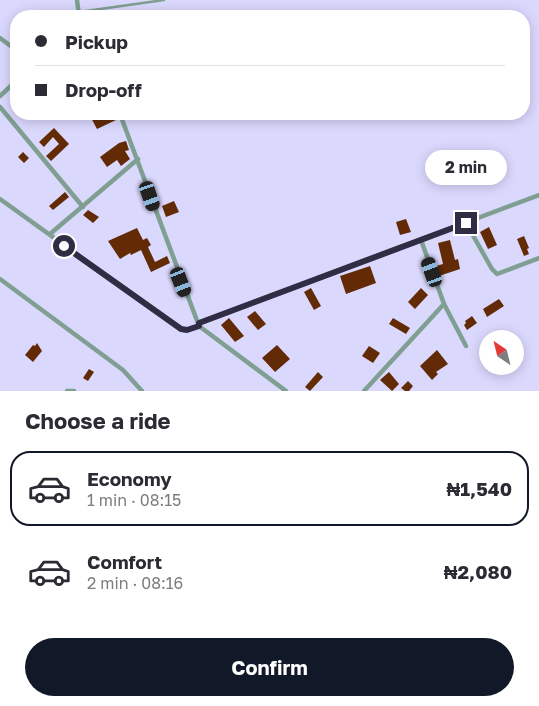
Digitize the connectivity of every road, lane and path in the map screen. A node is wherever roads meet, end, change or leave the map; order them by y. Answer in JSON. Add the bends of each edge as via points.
{"nodes":[{"id":1,"x":164,"y":0,"type":"edge"},
{"id":2,"x":103,"y":10,"type":"edge"},
{"id":3,"x":10,"y":87,"type":"edge"},
{"id":4,"x":0,"y":96,"type":"edge"},
{"id":5,"x":0,"y":107,"type":"edge"},
{"id":6,"x":10,"y":119,"type":"edge"},
{"id":7,"x":11,"y":120,"type":"edge"},
{"id":8,"x":122,"y":120,"type":"edge"},
{"id":9,"x":138,"y":160,"type":"junction"},
{"id":10,"x":539,"y":195,"type":"edge"},
{"id":11,"x":0,"y":198,"type":"edge"},
{"id":12,"x":83,"y":207,"type":"junction"},
{"id":13,"x":466,"y":223,"type":"junction"},
{"id":14,"x":50,"y":234,"type":"junction"},
{"id":15,"x":421,"y":240,"type":"junction"},
{"id":16,"x":539,"y":258,"type":"edge"},
{"id":17,"x":0,"y":279,"type":"edge"},
{"id":18,"x":444,"y":304,"type":"junction"},
{"id":19,"x":199,"y":324,"type":"junction"},
{"id":20,"x":466,"y":346,"type":"dead end"},
{"id":21,"x":67,"y":391,"type":"edge"},
{"id":22,"x":74,"y":391,"type":"edge"},
{"id":23,"x":142,"y":391,"type":"edge"},
{"id":24,"x":286,"y":391,"type":"edge"},
{"id":25,"x":364,"y":391,"type":"edge"}],
"edges":[{"from":1,"to":2,"type":"lane"},
{"from":3,"to":4,"type":"street"},
{"from":5,"to":6,"type":"street"},
{"from":7,"to":12,"type":"street"},
{"from":8,"to":9,"type":"street"},
{"from":9,"to":12,"type":"street"},
{"from":9,"to":19,"type":"street"},
{"from":10,"to":13,"type":"street"},
{"from":11,"to":14,"type":"street"},
{"from":12,"to":14,"type":"street"},
{"from":13,"to":15,"type":"street"},
{"from":13,"to":16,"type":"street","via":[[497,274]]},
{"from":14,"to":19,"type":"street","via":[[181,329],[187,330]]},
{"from":15,"to":18,"type":"street"},
{"from":15,"to":19,"type":"street"},
{"from":17,"to":23,"type":"street","via":[[122,370]]},
{"from":18,"to":20,"type":"street"},
{"from":18,"to":25,"type":"street"},
{"from":19,"to":24,"type":"street"},
{"from":21,"to":22,"type":"street"}]}
